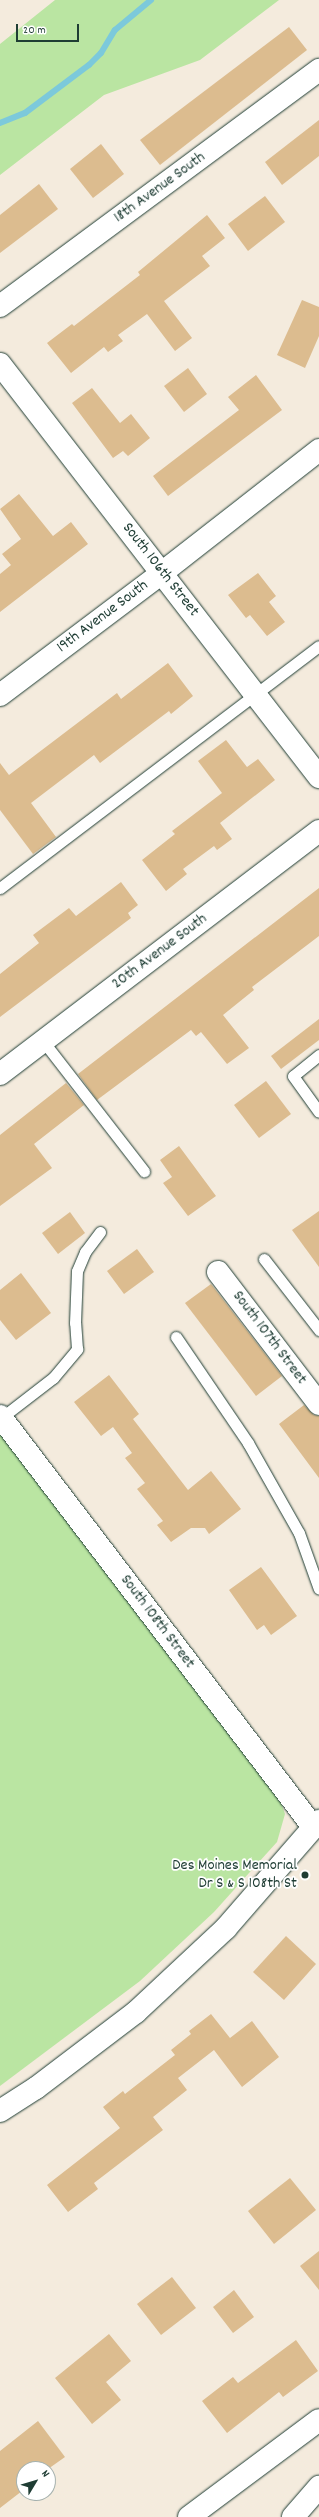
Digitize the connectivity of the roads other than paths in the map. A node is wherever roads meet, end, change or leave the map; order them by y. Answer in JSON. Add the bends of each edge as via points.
{"nodes":[{"id":1,"x":319,"y":70,"type":"edge"},
{"id":2,"x":0,"y":306,"type":"edge"},
{"id":3,"x":0,"y":364,"type":"edge"},
{"id":4,"x":319,"y":450,"type":"edge"},
{"id":5,"x":163,"y":572,"type":"junction"},
{"id":6,"x":319,"y":646,"type":"edge"},
{"id":7,"x":256,"y":694,"type":"junction"},
{"id":8,"x":0,"y":695,"type":"edge"},
{"id":9,"x":319,"y":777,"type":"edge"},
{"id":10,"x":319,"y":831,"type":"edge"},
{"id":11,"x":0,"y":888,"type":"edge"},
{"id":12,"x":43,"y":1041,"type":"junction"},
{"id":13,"x":319,"y":1055,"type":"edge"},
{"id":14,"x":0,"y":1074,"type":"edge"},
{"id":15,"x":319,"y":1112,"type":"edge"},
{"id":16,"x":144,"y":1170,"type":"dead end"},
{"id":17,"x":100,"y":1232,"type":"dead end"},
{"id":18,"x":264,"y":1259,"type":"dead end"},
{"id":19,"x":218,"y":1272,"type":"dead end"},
{"id":20,"x":319,"y":1330,"type":"edge"},
{"id":21,"x":176,"y":1337,"type":"dead end"},
{"id":22,"x":319,"y":1404,"type":"edge"},
{"id":23,"x":1,"y":1417,"type":"edge"},
{"id":24,"x":319,"y":1589,"type":"edge"},
{"id":25,"x":316,"y":1824,"type":"edge"},
{"id":26,"x":0,"y":2111,"type":"edge"},
{"id":27,"x":319,"y":2420,"type":"edge"},
{"id":28,"x":319,"y":2487,"type":"edge"},
{"id":29,"x":188,"y":2517,"type":"edge"},
{"id":30,"x":292,"y":2517,"type":"edge"}],
"edges":[{"from":1,"to":2,"type":"street","name":"18th Avenue South"},
{"from":3,"to":5,"type":"street","name":"South 106th Street"},
{"from":4,"to":5,"type":"street","name":"19th Avenue South"},
{"from":5,"to":7,"type":"street","name":"South 106th Street"},
{"from":5,"to":8,"type":"street","name":"19th Avenue South"},
{"from":6,"to":7,"type":"lane"},
{"from":7,"to":9,"type":"street","name":"South 106th Street"},
{"from":7,"to":11,"type":"lane"},
{"from":10,"to":12,"type":"street","name":"20th Avenue South"},
{"from":12,"to":14,"type":"street","name":"20th Avenue South"},
{"from":12,"to":16,"type":"lane"},
{"from":13,"to":15,"type":"lane","via":[[293,1076]]},
{"from":17,"to":23,"type":"lane","via":[[85,1252],[78,1271],[75,1323],[77,1349],[53,1378]]},
{"from":18,"to":20,"type":"lane"},
{"from":19,"to":22,"type":"street","name":"South 107th Street"},
{"from":21,"to":24,"type":"lane","via":[[248,1443],[299,1532]]},
{"from":23,"to":25,"type":"street","name":"South 108th Street"},
{"from":25,"to":26,"type":"street","via":[[226,1928],[136,2012],[36,2088]]},
{"from":27,"to":29,"type":"street"},
{"from":28,"to":30,"type":"street"}]}
